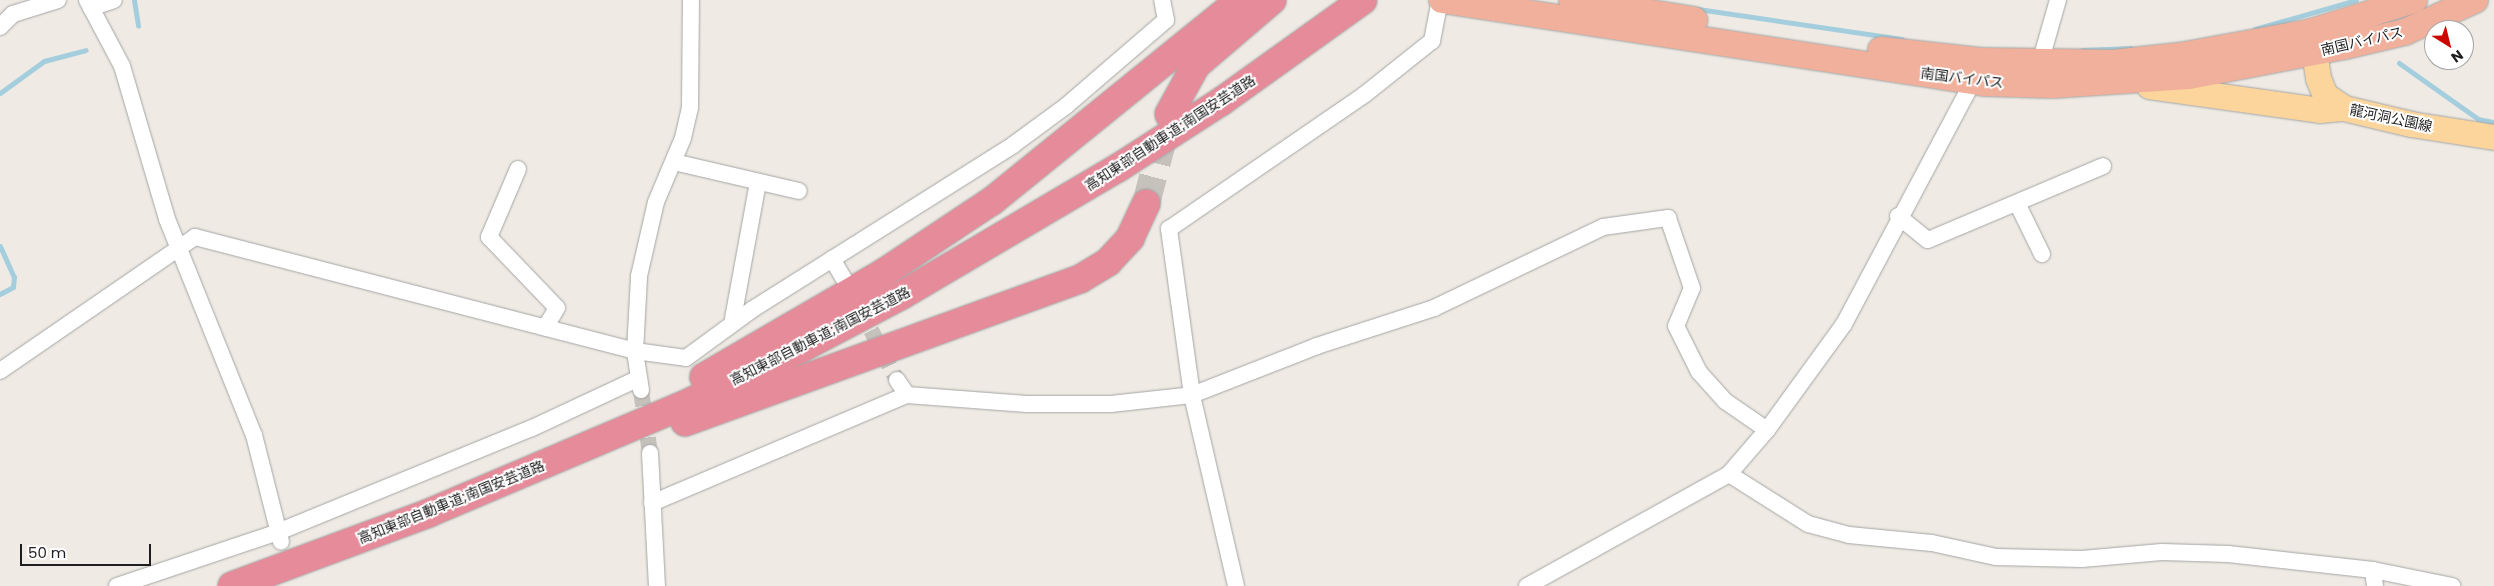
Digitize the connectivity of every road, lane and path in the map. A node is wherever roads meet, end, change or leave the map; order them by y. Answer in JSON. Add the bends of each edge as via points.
{"nodes":[{"id":1,"x":58,"y":0,"type":"edge"},
{"id":2,"x":114,"y":0,"type":"edge"},
{"id":3,"x":691,"y":0,"type":"edge"},
{"id":4,"x":1162,"y":0,"type":"edge"},
{"id":5,"x":1240,"y":0,"type":"edge"},
{"id":6,"x":1272,"y":0,"type":"edge"},
{"id":7,"x":1363,"y":0,"type":"edge"},
{"id":8,"x":1441,"y":0,"type":"edge"},
{"id":9,"x":1572,"y":0,"type":"edge"},
{"id":10,"x":2058,"y":0,"type":"edge"},
{"id":11,"x":2414,"y":0,"type":"edge"},
{"id":12,"x":2474,"y":0,"type":"edge"},
{"id":13,"x":89,"y":4,"type":"edge"},
{"id":14,"x":0,"y":27,"type":"edge"},
{"id":15,"x":2313,"y":42,"type":"junction"},
{"id":16,"x":2043,"y":52,"type":"junction"},
{"id":17,"x":1979,"y":71,"type":"junction"},
{"id":18,"x":2121,"y":83,"type":"junction"},
{"id":19,"x":2344,"y":108,"type":"junction"},
{"id":20,"x":1169,"y":114,"type":"tunnel mouth"},
{"id":21,"x":2494,"y":137,"type":"edge"},
{"id":22,"x":674,"y":162,"type":"junction"},
{"id":23,"x":2103,"y":166,"type":"dead end"},
{"id":24,"x":518,"y":169,"type":"dead end"},
{"id":25,"x":758,"y":182,"type":"junction"},
{"id":26,"x":799,"y":191,"type":"dead end"},
{"id":27,"x":2017,"y":203,"type":"junction"},
{"id":28,"x":1146,"y":204,"type":"tunnel mouth"},
{"id":29,"x":1898,"y":216,"type":"junction"},
{"id":30,"x":179,"y":247,"type":"junction"},
{"id":31,"x":2042,"y":254,"type":"dead end"},
{"id":32,"x":832,"y":259,"type":"junction"},
{"id":33,"x":844,"y":278,"type":"dead end"},
{"id":34,"x":732,"y":324,"type":"junction"},
{"id":35,"x":545,"y":328,"type":"junction"},
{"id":36,"x":635,"y":351,"type":"junction"},
{"id":37,"x":0,"y":371,"type":"edge"},
{"id":38,"x":897,"y":380,"type":"tunnel mouth"},
{"id":39,"x":907,"y":395,"type":"junction"},
{"id":40,"x":1192,"y":395,"type":"junction"},
{"id":41,"x":1767,"y":430,"type":"junction"},
{"id":42,"x":573,"y":452,"type":"junction"},
{"id":43,"x":650,"y":453,"type":"tunnel mouth"},
{"id":44,"x":1729,"y":474,"type":"junction"},
{"id":45,"x":652,"y":503,"type":"junction"},
{"id":46,"x":429,"y":513,"type":"junction"},
{"id":47,"x":280,"y":537,"type":"junction"},
{"id":48,"x":2374,"y":578,"type":"edge"},
{"id":49,"x":117,"y":586,"type":"edge"},
{"id":50,"x":232,"y":586,"type":"edge"},
{"id":51,"x":657,"y":586,"type":"edge"},
{"id":52,"x":1236,"y":586,"type":"edge"},
{"id":53,"x":1527,"y":586,"type":"edge"},
{"id":54,"x":2452,"y":586,"type":"edge"}],
"edges":[{"from":1,"to":14,"type":"street","via":[[13,14]]},
{"from":2,"to":13,"type":"street"},
{"from":3,"to":22,"type":"street","via":[[690,108]]},
{"from":4,"to":32,"type":"street","via":[[1166,20],[1066,106],[1013,145]]},
{"from":5,"to":42,"type":"highway","via":[[992,201],[885,272]]},
{"from":6,"to":20,"type":"highway","via":[[1196,65]]},
{"from":7,"to":42,"type":"highway","name":"高知東部自動車道;南国安芸道路","via":[[1318,34],[1118,168],[902,295],[690,402]]},
{"from":8,"to":17,"type":"highway","name":"南国バイパス"},
{"from":8,"to":40,"type":"street","via":[[1432,41],[1364,95],[1169,229]]},
{"from":9,"to":17,"type":"highway","name":"南国バイパス"},
{"from":10,"to":16,"type":"street"},
{"from":11,"to":15,"type":"highway","name":"南国バイパス"},
{"from":12,"to":15,"type":"highway","name":"南国バイパス","via":[[2405,32]]},
{"from":13,"to":30,"type":"street","via":[[122,66],[167,219]]},
{"from":15,"to":16,"type":"highway","name":"南国バイパス","via":[[2113,63]]},
{"from":15,"to":18,"type":"highway","name":"南国バイパス","via":[[2189,76]]},
{"from":15,"to":19,"type":"main road","name":"龍河洞公園線","via":[[2325,95]]},
{"from":16,"to":17,"type":"highway","name":"南国バイパス"},
{"from":17,"to":18,"type":"highway","name":"南国バイパス","via":[[2053,85]]},
{"from":17,"to":29,"type":"street"},
{"from":18,"to":19,"type":"main road","via":[[2319,110]]},
{"from":19,"to":21,"type":"main road","name":"龍河洞公園線","via":[[2412,124]]},
{"from":22,"to":25,"type":"street"},
{"from":22,"to":36,"type":"street","via":[[646,236],[636,303]]},
{"from":23,"to":27,"type":"street"},
{"from":24,"to":35,"type":"street","via":[[489,237],[557,308]]},
{"from":25,"to":26,"type":"street"},
{"from":25,"to":34,"type":"street"},
{"from":27,"to":29,"type":"street","via":[[1928,240]]},
{"from":27,"to":31,"type":"street"},
{"from":28,"to":46,"type":"highway","via":[[1130,238],[1108,262],[1080,279],[836,364],[530,482]]},
{"from":29,"to":41,"type":"street","via":[[1844,324]]},
{"from":30,"to":35,"type":"street","via":[[195,237]]},
{"from":30,"to":37,"type":"street"},
{"from":30,"to":47,"type":"street","via":[[254,435]]},
{"from":32,"to":33,"type":"street"},
{"from":32,"to":34,"type":"street"},
{"from":34,"to":36,"type":"street","via":[[686,358]]},
{"from":35,"to":36,"type":"street"},
{"from":36,"to":47,"type":"street","via":[[640,384]]},
{"from":38,"to":39,"type":"street"},
{"from":39,"to":40,"type":"street","via":[[1046,404],[1111,404]]},
{"from":39,"to":45,"type":"street"},
{"from":40,"to":41,"type":"street","via":[[1317,346],[1434,308],[1603,227],[1668,218],[1692,288],[1676,326],[1699,372],[1725,401]]},
{"from":40,"to":52,"type":"street"},
{"from":41,"to":44,"type":"street"},
{"from":42,"to":46,"type":"highway","name":"高知東部自動車道;南国安芸道路"},
{"from":43,"to":45,"type":"street"},
{"from":44,"to":48,"type":"street","via":[[1808,524],[1849,535],[1932,543],[1996,557],[2082,559],[2162,552],[2228,554]]},
{"from":44,"to":53,"type":"street"},
{"from":45,"to":51,"type":"street"},
{"from":46,"to":50,"type":"highway","name":"高知東部自動車道;南国安芸道路"},
{"from":47,"to":49,"type":"street"},
{"from":48,"to":54,"type":"street"}]}
